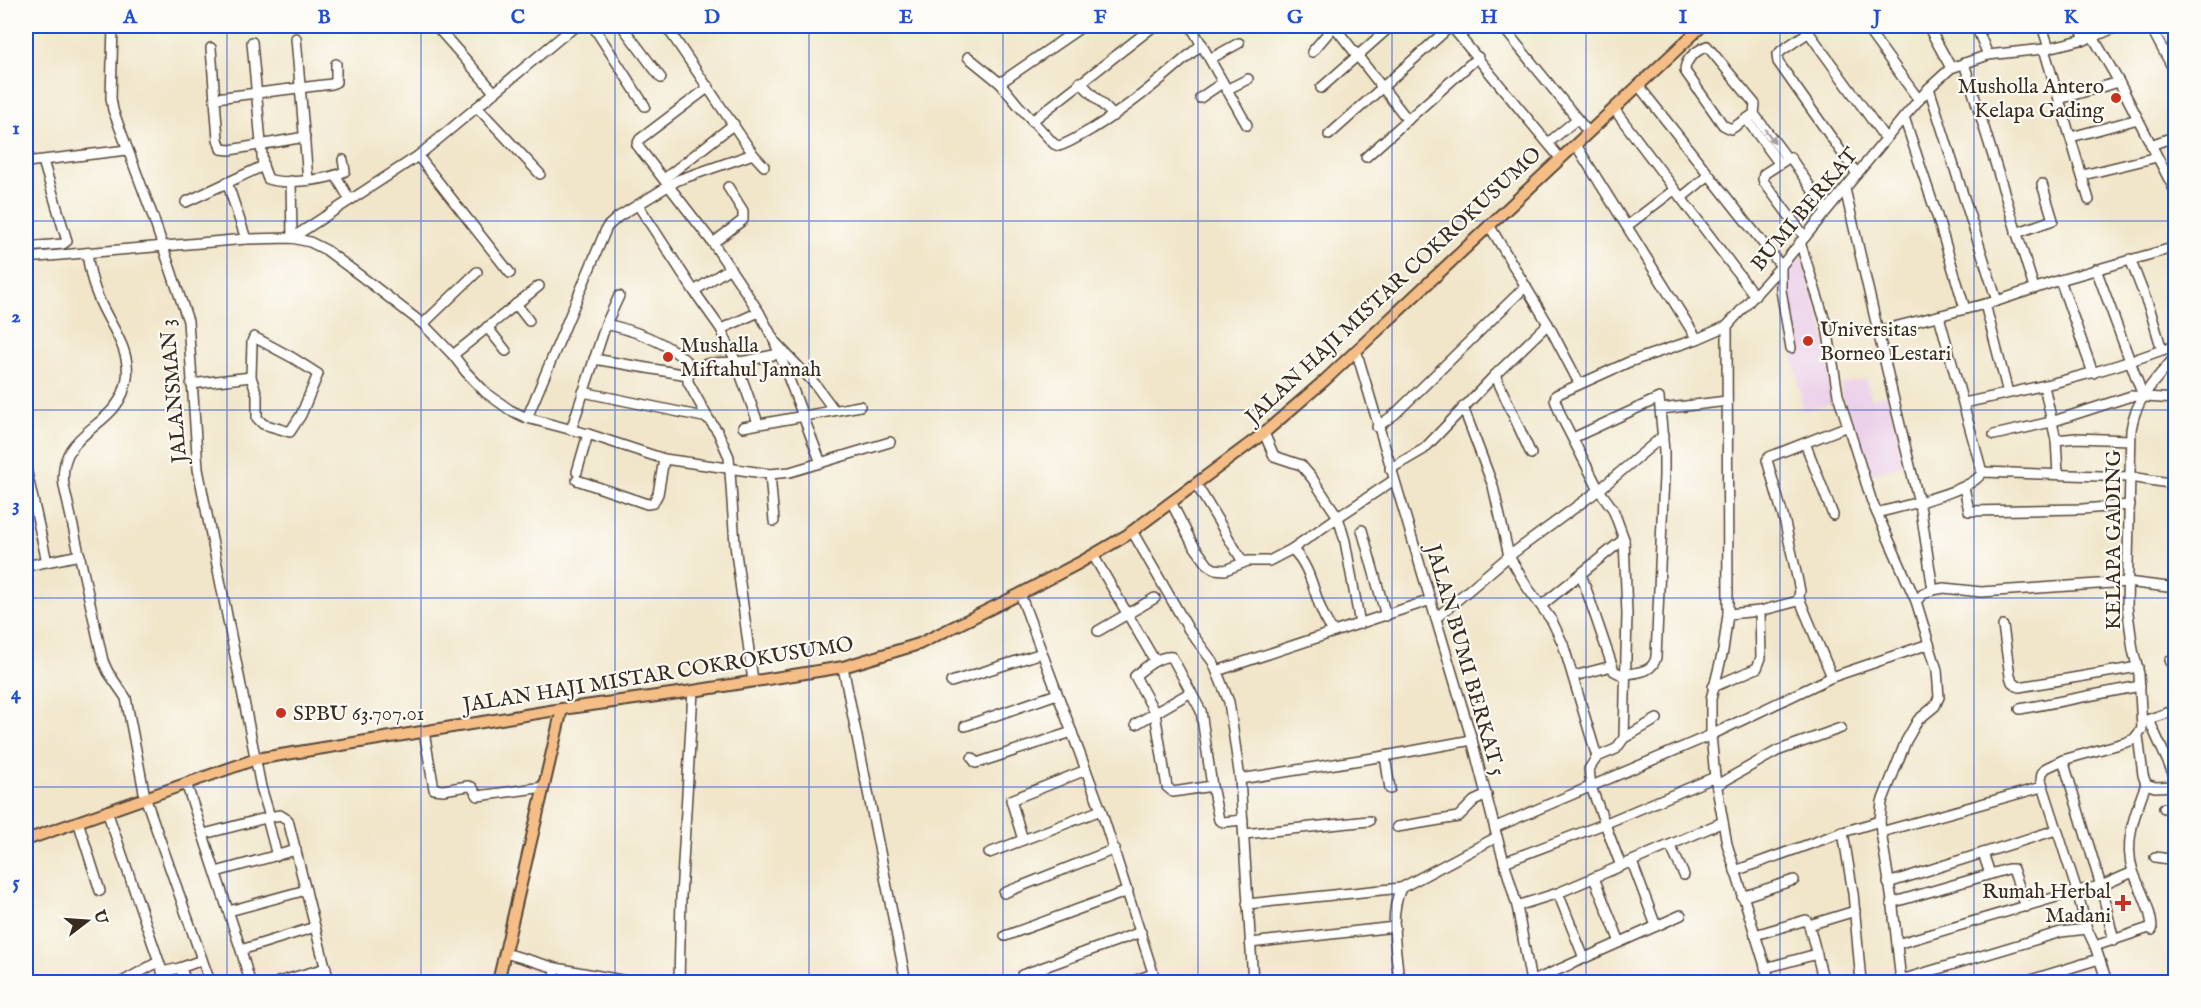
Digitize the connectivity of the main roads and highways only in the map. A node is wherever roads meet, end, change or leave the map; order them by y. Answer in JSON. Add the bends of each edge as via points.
{"nodes":[{"id":1,"x":1702,"y":26,"type":"edge"},
{"id":2,"x":562,"y":709,"type":"junction"},
{"id":3,"x":26,"y":836,"type":"edge"},
{"id":4,"x":498,"y":982,"type":"edge"}],
"edges":[{"from":1,"to":2,"type":"main road","name":"JALAN HAJI MISTAR COKROKUSUMO","via":[[1264,433],[1132,531],[1093,555],[919,644],[843,667]]},
{"from":2,"to":3,"type":"main road","name":"JALAN HAJI MISTAR COKROKUSUMO","via":[[256,759]]},
{"from":2,"to":4,"type":"main road"}]}
